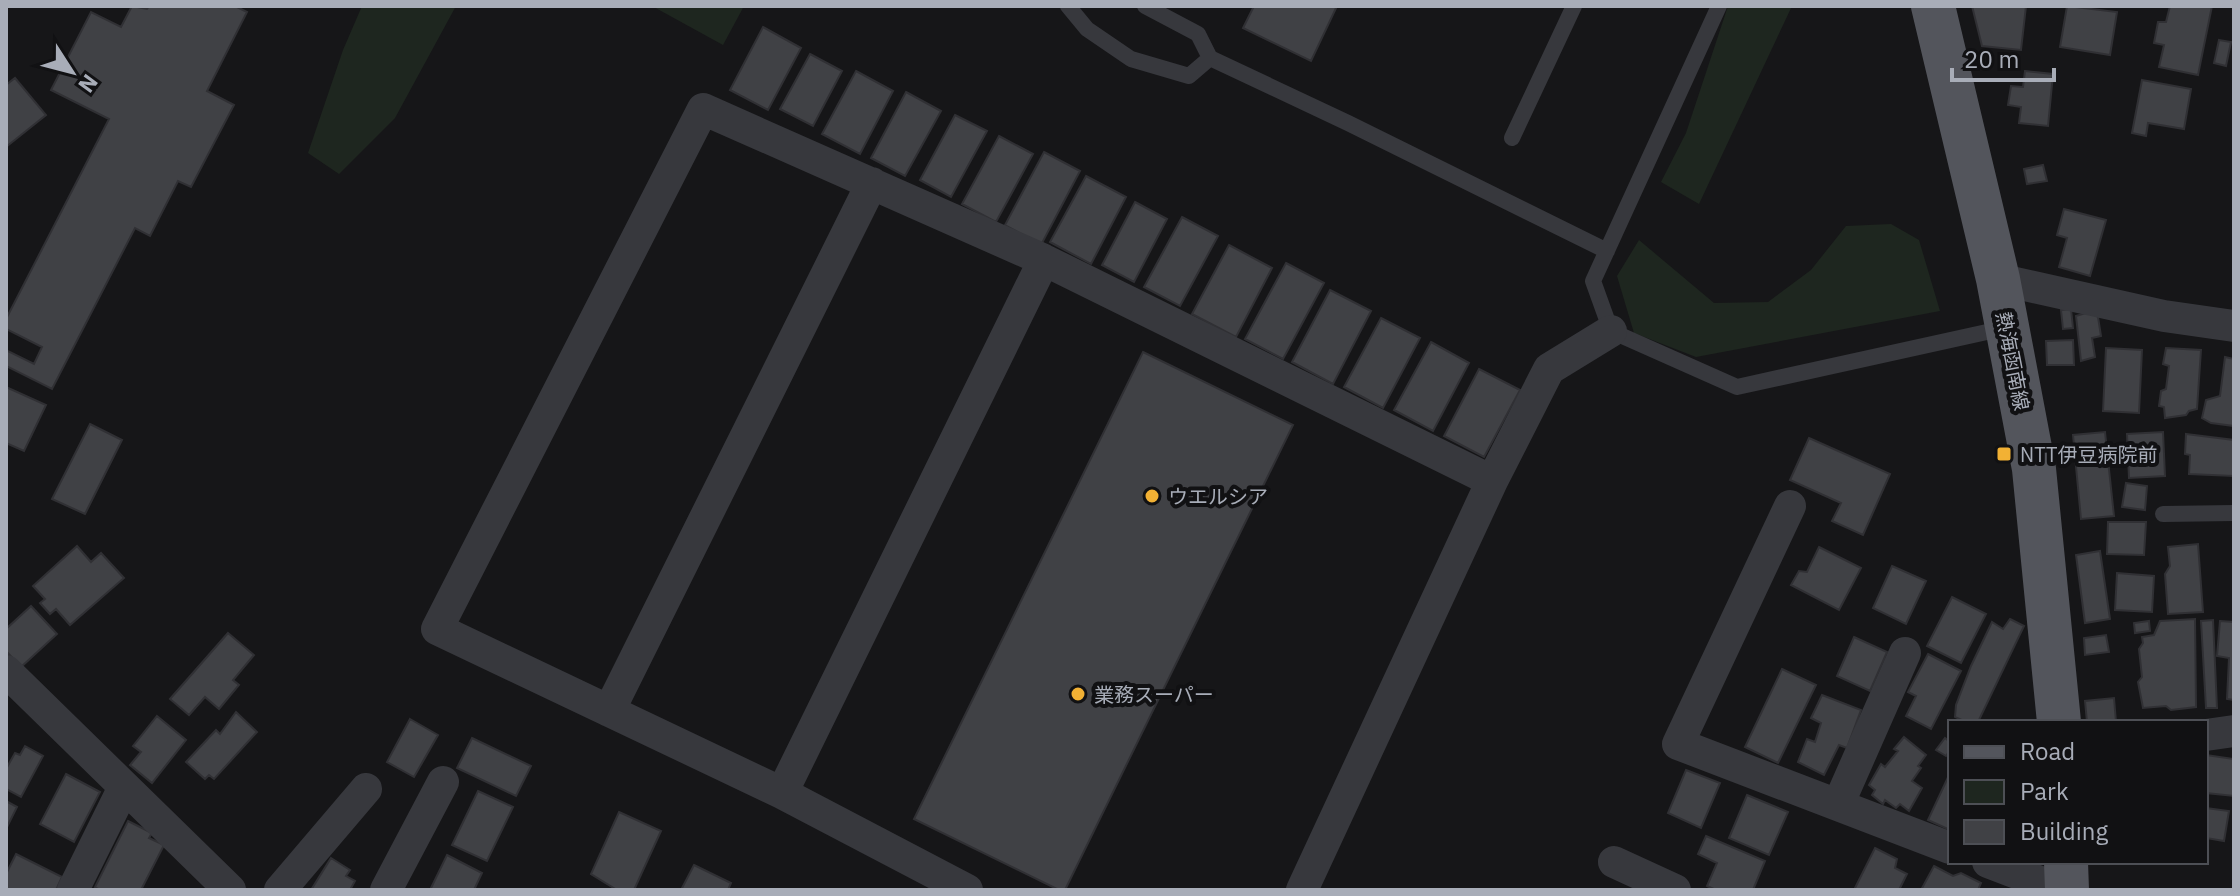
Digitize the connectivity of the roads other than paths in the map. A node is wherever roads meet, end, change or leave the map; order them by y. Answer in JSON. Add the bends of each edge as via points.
{"nodes":[{"id":1,"x":1068,"y":6,"type":"edge"},
{"id":2,"x":1145,"y":6,"type":"edge"},
{"id":3,"x":1574,"y":6,"type":"edge"},
{"id":4,"x":1719,"y":6,"type":"edge"},
{"id":5,"x":1933,"y":6,"type":"edge"},
{"id":6,"x":1210,"y":58,"type":"junction"},
{"id":7,"x":1512,"y":138,"type":"dead end"},
{"id":8,"x":872,"y":183,"type":"junction"},
{"id":9,"x":1607,"y":251,"type":"junction"},
{"id":10,"x":1044,"y":260,"type":"junction"},
{"id":11,"x":1998,"y":279,"type":"junction"},
{"id":12,"x":2234,"y":326,"type":"edge"},
{"id":13,"x":2007,"y":327,"type":"junction"},
{"id":14,"x":1611,"y":331,"type":"junction"},
{"id":15,"x":1492,"y":481,"type":"junction"},
{"id":16,"x":1790,"y":506,"type":"dead end"},
{"id":17,"x":2234,"y":513,"type":"edge"},
{"id":18,"x":2163,"y":514,"type":"dead end"},
{"id":19,"x":1905,"y":653,"type":"dead end"},
{"id":20,"x":6,"y":671,"type":"edge"},
{"id":21,"x":609,"y":711,"type":"junction"},
{"id":22,"x":2059,"y":720,"type":"edge"},
{"id":23,"x":2234,"y":731,"type":"edge"},
{"id":24,"x":2208,"y":735,"type":"edge"},
{"id":25,"x":443,"y":782,"type":"dead end"},
{"id":26,"x":124,"y":787,"type":"junction"},
{"id":27,"x":366,"y":789,"type":"dead end"},
{"id":28,"x":782,"y":793,"type":"junction"},
{"id":29,"x":1838,"y":805,"type":"junction"},
{"id":30,"x":1948,"y":847,"type":"edge"},
{"id":31,"x":1614,"y":862,"type":"dead end"},
{"id":32,"x":1993,"y":864,"type":"edge"},
{"id":33,"x":2066,"y":864,"type":"edge"},
{"id":34,"x":73,"y":890,"type":"edge"},
{"id":35,"x":230,"y":890,"type":"edge"},
{"id":36,"x":280,"y":890,"type":"edge"},
{"id":37,"x":386,"y":890,"type":"edge"},
{"id":38,"x":967,"y":890,"type":"edge"},
{"id":39,"x":1302,"y":890,"type":"edge"},
{"id":40,"x":1675,"y":890,"type":"edge"},
{"id":41,"x":2064,"y":890,"type":"edge"}],
"edges":[{"from":1,"to":6,"type":"lane","via":[[1087,29],[1131,59],[1189,76]]},
{"from":2,"to":6,"type":"lane","via":[[1198,34]]},
{"from":3,"to":7,"type":"lane"},
{"from":4,"to":9,"type":"lane"},
{"from":5,"to":11,"type":"main road","name":"熱海函南線"},
{"from":6,"to":9,"type":"lane"},
{"from":8,"to":10,"type":"street"},
{"from":8,"to":21,"type":"street"},
{"from":8,"to":21,"type":"street","via":[[703,109],[437,629]]},
{"from":9,"to":14,"type":"lane","via":[[1593,281]]},
{"from":10,"to":15,"type":"street"},
{"from":10,"to":28,"type":"street"},
{"from":11,"to":12,"type":"street"},
{"from":11,"to":13,"type":"main road","name":"熱海函南線"},
{"from":13,"to":14,"type":"lane","via":[[1737,387]]},
{"from":13,"to":22,"type":"main road","name":"熱海函南線","via":[[2034,469]]},
{"from":14,"to":15,"type":"street","via":[[1549,369]]},
{"from":15,"to":39,"type":"street"},
{"from":16,"to":29,"type":"street","via":[[1678,744]]},
{"from":17,"to":18,"type":"lane"},
{"from":19,"to":29,"type":"street"},
{"from":20,"to":26,"type":"street"},
{"from":21,"to":28,"type":"street"},
{"from":23,"to":24,"type":"street"},
{"from":25,"to":37,"type":"street"},
{"from":26,"to":34,"type":"street"},
{"from":26,"to":35,"type":"street"},
{"from":27,"to":36,"type":"street"},
{"from":28,"to":38,"type":"street"},
{"from":29,"to":30,"type":"street"},
{"from":31,"to":40,"type":"street"},
{"from":32,"to":41,"type":"street"},
{"from":33,"to":41,"type":"main road"}]}
